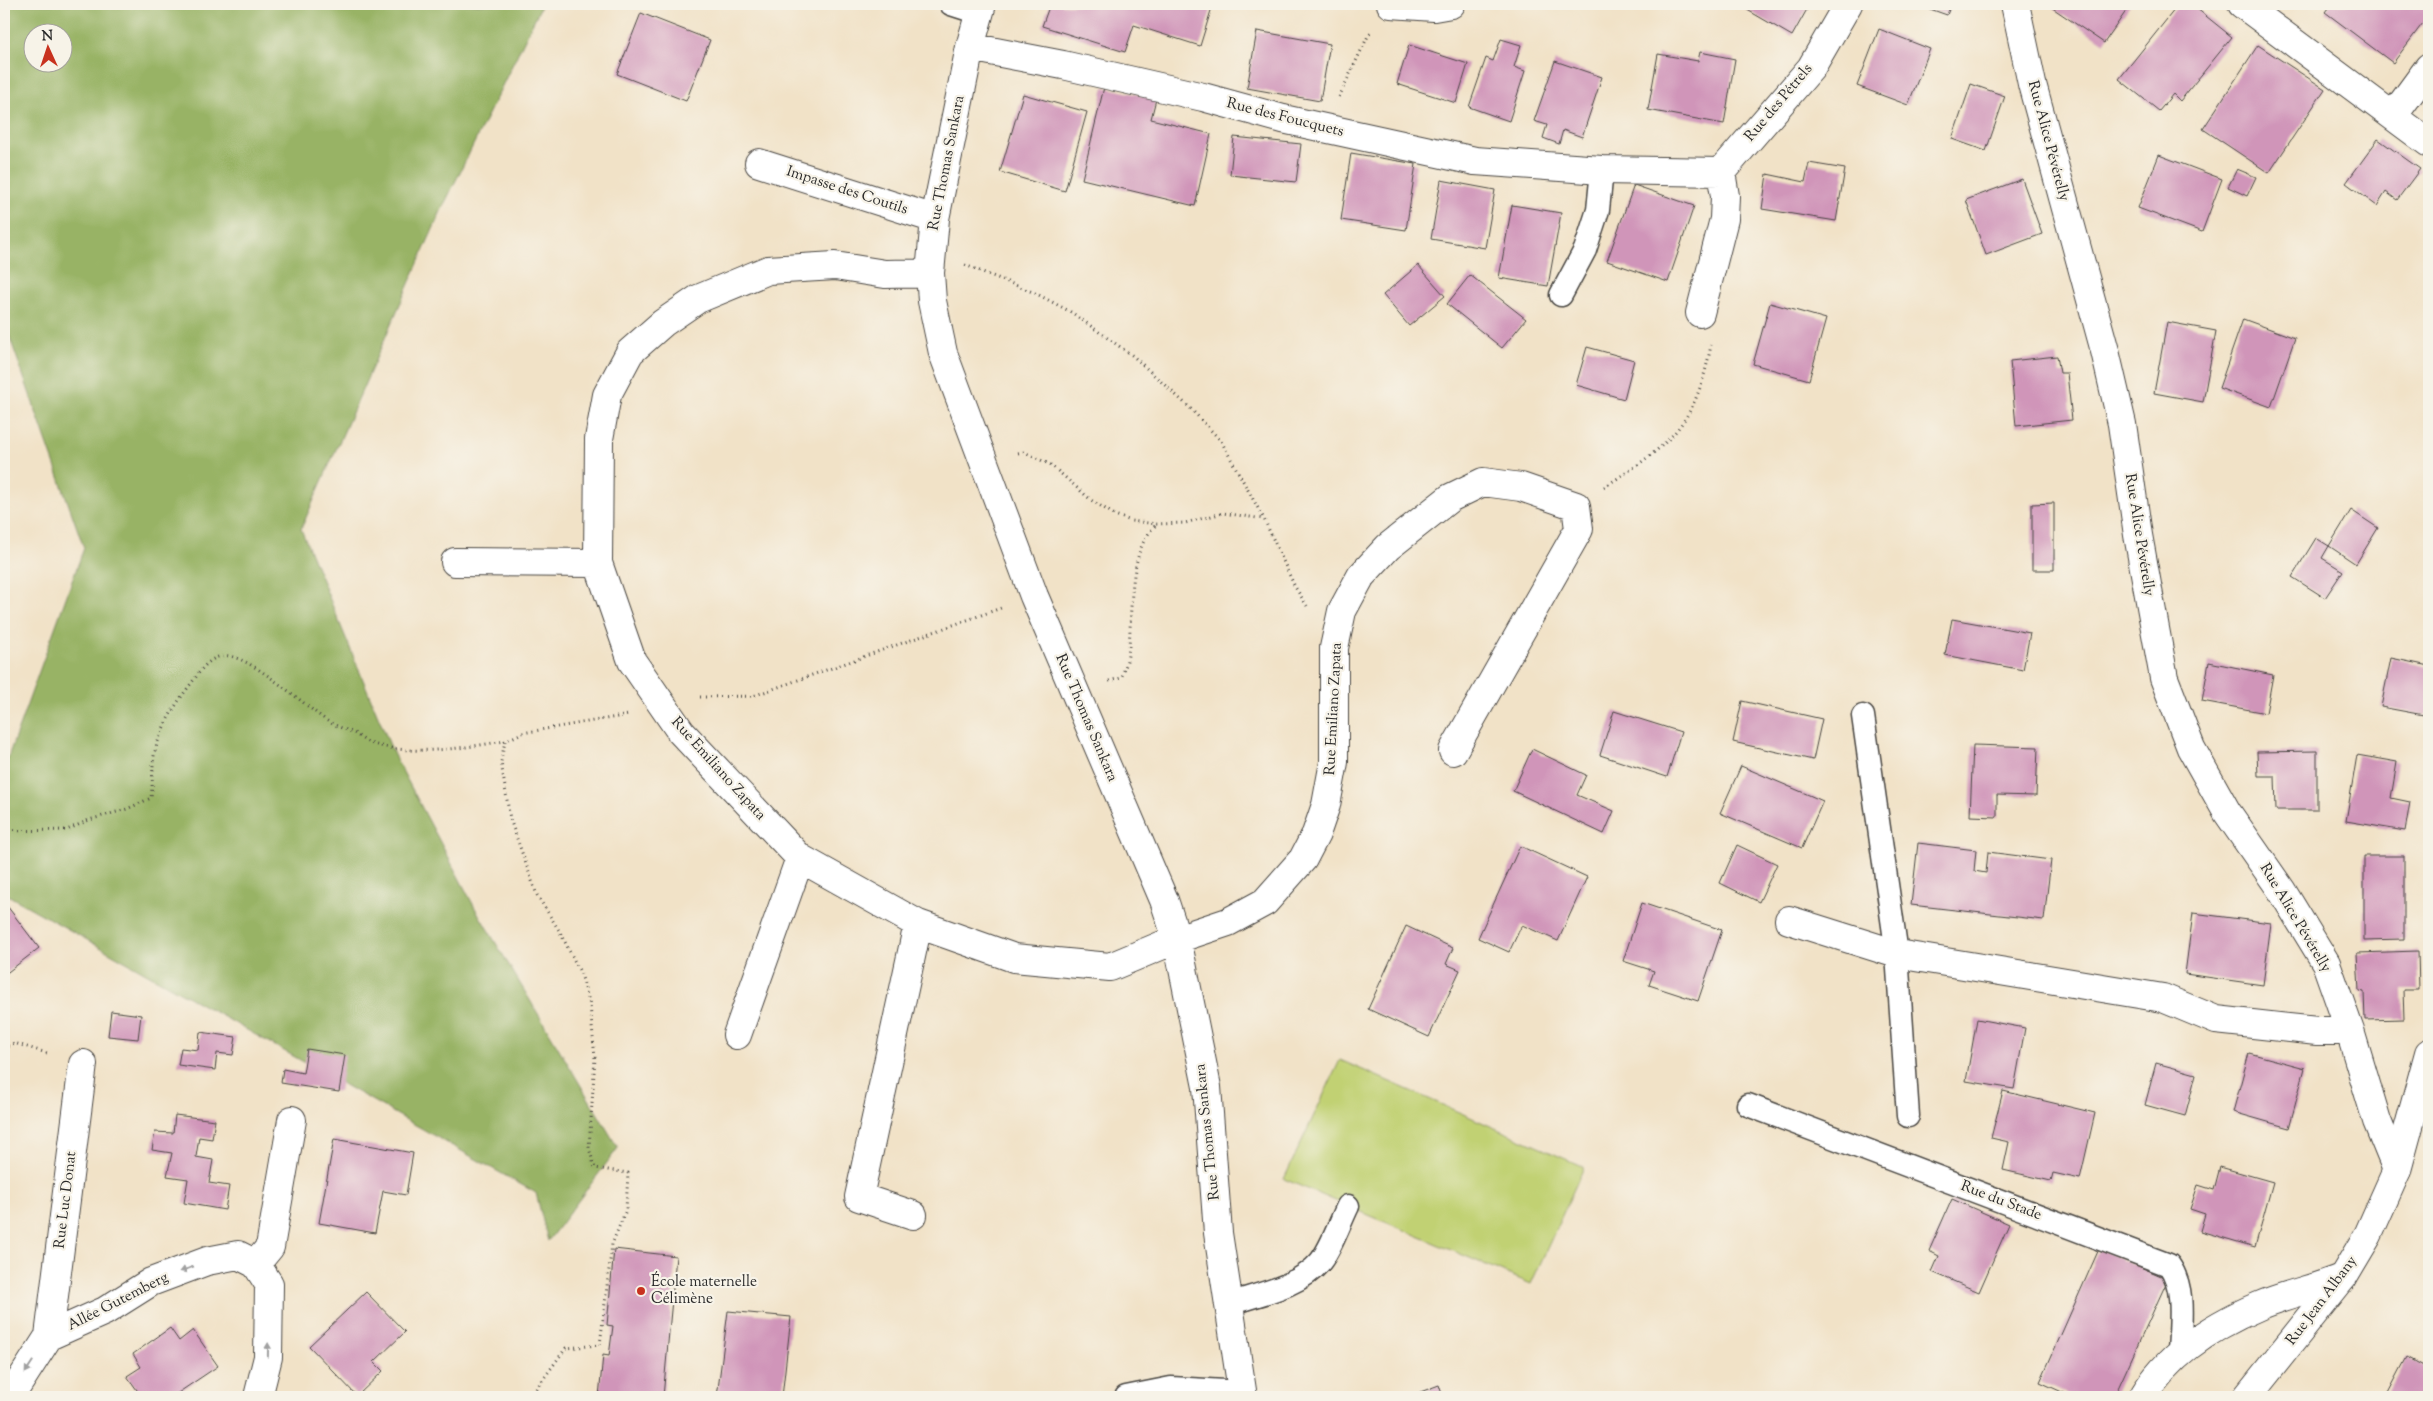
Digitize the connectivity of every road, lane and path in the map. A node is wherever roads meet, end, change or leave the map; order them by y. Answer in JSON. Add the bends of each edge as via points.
{"nodes":[{"id":1,"x":951,"y":4,"type":"edge"},
{"id":2,"x":1397,"y":4,"type":"edge"},
{"id":3,"x":1451,"y":4,"type":"edge"},
{"id":4,"x":1848,"y":4,"type":"edge"},
{"id":5,"x":2015,"y":4,"type":"edge"},
{"id":6,"x":2242,"y":4,"type":"edge"},
{"id":7,"x":981,"y":8,"type":"edge"},
{"id":8,"x":970,"y":47,"type":"junction"},
{"id":9,"x":2429,"y":67,"type":"edge"},
{"id":10,"x":2393,"y":116,"type":"junction"},
{"id":11,"x":1325,"y":128,"type":"junction"},
{"id":12,"x":2429,"y":143,"type":"edge"},
{"id":13,"x":758,"y":163,"type":"dead end"},
{"id":14,"x":1602,"y":170,"type":"junction"},
{"id":15,"x":1720,"y":172,"type":"junction"},
{"id":16,"x":934,"y":219,"type":"junction"},
{"id":17,"x":931,"y":263,"type":"junction"},
{"id":18,"x":1561,"y":295,"type":"dead end"},
{"id":19,"x":1700,"y":313,"type":"joint"},
{"id":20,"x":983,"y":460,"type":"junction"},
{"id":21,"x":1576,"y":506,"type":"junction"},
{"id":22,"x":1264,"y":519,"type":"junction"},
{"id":23,"x":1157,"y":524,"type":"junction"},
{"id":24,"x":455,"y":562,"type":"dead end"},
{"id":25,"x":598,"y":563,"type":"junction"},
{"id":26,"x":1034,"y":596,"type":"junction"},
{"id":27,"x":1340,"y":619,"type":"junction"},
{"id":28,"x":1076,"y":694,"type":"junction"},
{"id":29,"x":660,"y":704,"type":"junction"},
{"id":30,"x":1863,"y":716,"type":"dead end"},
{"id":31,"x":505,"y":741,"type":"junction"},
{"id":32,"x":1453,"y":751,"type":"dead end"},
{"id":33,"x":4,"y":831,"type":"edge"},
{"id":34,"x":800,"y":858,"type":"junction"},
{"id":35,"x":1788,"y":920,"type":"dead end"},
{"id":36,"x":918,"y":924,"type":"junction"},
{"id":37,"x":1177,"y":939,"type":"junction"},
{"id":38,"x":1897,"y":954,"type":"junction"},
{"id":39,"x":2350,"y":1031,"type":"junction"},
{"id":40,"x":737,"y":1035,"type":"dead end"},
{"id":41,"x":4,"y":1049,"type":"edge"},
{"id":42,"x":2429,"y":1053,"type":"edge"},
{"id":43,"x":83,"y":1064,"type":"joint"},
{"id":44,"x":1748,"y":1105,"type":"dead end"},
{"id":45,"x":1908,"y":1116,"type":"dead end"},
{"id":46,"x":292,"y":1120,"type":"dead end"},
{"id":47,"x":2397,"y":1170,"type":"junction"},
{"id":48,"x":1348,"y":1206,"type":"dead end"},
{"id":49,"x":913,"y":1215,"type":"dead end"},
{"id":50,"x":256,"y":1264,"type":"junction"},
{"id":51,"x":2343,"y":1277,"type":"junction"},
{"id":52,"x":1229,"y":1304,"type":"junction"},
{"id":53,"x":49,"y":1336,"type":"junction"},
{"id":54,"x":2179,"y":1352,"type":"junction"},
{"id":55,"x":1243,"y":1394,"type":"edge"},
{"id":56,"x":10,"y":1397,"type":"edge"},
{"id":57,"x":258,"y":1397,"type":"edge"},
{"id":58,"x":530,"y":1397,"type":"edge"},
{"id":59,"x":1126,"y":1397,"type":"edge"},
{"id":60,"x":2143,"y":1397,"type":"edge"},
{"id":61,"x":2247,"y":1397,"type":"edge"}],
"edges":[{"from":1,"to":7,"type":"lane"},
{"from":2,"to":3,"type":"street","via":[[1434,7]]},
{"from":2,"to":11,"type":"path","via":[[1368,36]]},
{"from":4,"to":15,"type":"street","name":"Rue des Pétrels","via":[[1810,68]]},
{"from":5,"to":39,"type":"street","name":"Rue Alice Pévérelly","via":[[2032,84],[2106,351],[2120,415],[2164,678],[2191,748],[2222,804],[2282,891],[2326,963]]},
{"from":6,"to":10,"type":"street"},
{"from":7,"to":8,"type":"street"},
{"from":8,"to":11,"type":"street","name":"Rue des Foucquets","via":[[1064,65]]},
{"from":8,"to":16,"type":"street","name":"Rue Thomas Sankara"},
{"from":9,"to":10,"type":"street"},
{"from":10,"to":12,"type":"street"},
{"from":11,"to":14,"type":"street","name":"Rue des Foucquets","via":[[1475,161]]},
{"from":13,"to":16,"type":"street","name":"Impasse des Coutils"},
{"from":14,"to":15,"type":"street"},
{"from":14,"to":18,"type":"lane","via":[[1598,210],[1585,250]]},
{"from":15,"to":19,"type":"street","via":[[1726,196],[1724,219]]},
{"from":16,"to":17,"type":"street","name":"Rue Thomas Sankara"},
{"from":17,"to":20,"type":"street","name":"Rue Thomas Sankara","via":[[932,301],[943,353]]},
{"from":17,"to":22,"type":"path","via":[[1035,293],[1071,312],[1133,356],[1221,441]]},
{"from":17,"to":25,"type":"street","name":"Rue Emiliano Zapata","via":[[885,274],[835,266],[768,270],[698,300],[663,323],[630,352],[607,395],[599,440]]},
{"from":19,"to":21,"type":"path","via":[[1711,343],[1690,414],[1660,449]]},
{"from":20,"to":23,"type":"path","via":[[1024,452],[1051,465],[1115,515],[1131,521]]},
{"from":20,"to":26,"type":"street","name":"Rue Thomas Sankara"},
{"from":21,"to":27,"type":"street","name":"Rue Emiliano Zapata","via":[[1521,487],[1483,482],[1450,498],[1388,547],[1361,576]]},
{"from":21,"to":32,"type":"street","via":[[1579,529]]},
{"from":22,"to":23,"type":"path","via":[[1223,513],[1185,523]]},
{"from":22,"to":27,"type":"path","via":[[1308,608]]},
{"from":23,"to":28,"type":"path","via":[[1147,532],[1136,570],[1128,657],[1121,678]]},
{"from":24,"to":25,"type":"street"},
{"from":25,"to":29,"type":"street","name":"Rue Emiliano Zapata","via":[[632,661]]},
{"from":26,"to":28,"type":"street","name":"Rue Thomas Sankara"},
{"from":26,"to":29,"type":"path","via":[[753,696],[698,697]]},
{"from":27,"to":37,"type":"street","name":"Rue Emiliano Zapata","via":[[1334,648],[1334,762],[1326,805],[1316,834],[1303,859],[1265,902],[1228,922]]},
{"from":28,"to":37,"type":"street","name":"Rue Thomas Sankara","via":[[1164,900]]},
{"from":29,"to":31,"type":"path","via":[[617,718],[522,733]]},
{"from":29,"to":34,"type":"street","name":"Rue Emiliano Zapata","via":[[681,732]]},
{"from":30,"to":38,"type":"lane"},
{"from":31,"to":33,"type":"path","via":[[400,750],[368,743],[328,721],[243,660],[222,655],[206,663],[162,729],[154,758],[151,798],[67,830]]},
{"from":31,"to":58,"type":"path","via":[[501,762],[510,818],[538,895],[581,974],[590,1005],[595,1058],[589,1148],[595,1168],[628,1173],[626,1210],[612,1244],[600,1345],[566,1348]]},
{"from":34,"to":36,"type":"street","name":"Rue Emiliano Zapata"},
{"from":34,"to":40,"type":"street"},
{"from":35,"to":38,"type":"street"},
{"from":36,"to":37,"type":"street","name":"Rue Emiliano Zapata","via":[[1014,958],[1110,968]]},
{"from":36,"to":49,"type":"street","via":[[859,1197]]},
{"from":37,"to":52,"type":"street","name":"Rue Thomas Sankara","via":[[1207,1087],[1218,1233]]},
{"from":38,"to":39,"type":"street","via":[[2163,998],[2216,1020],[2317,1031]]},
{"from":38,"to":45,"type":"lane"},
{"from":39,"to":47,"type":"street","name":"Rue Alice Pévérelly","via":[[2377,1121]]},
{"from":41,"to":43,"type":"path","via":[[14,1042]]},
{"from":42,"to":47,"type":"street","name":"Rue Jean Albany"},
{"from":43,"to":53,"type":"street","name":"Rue Luc Donat"},
{"from":44,"to":54,"type":"lane","name":"Rue du Stade","via":[[2169,1265],[2180,1288]]},
{"from":46,"to":50,"type":"street","via":[[270,1247]]},
{"from":47,"to":51,"type":"street","name":"Rue Jean Albany","via":[[2368,1235]]},
{"from":48,"to":52,"type":"lane","via":[[1321,1262],[1307,1274]]},
{"from":50,"to":53,"type":"street","name":"Allée Gutemberg","one_way":true,"via":[[238,1255],[207,1261],[151,1282],[105,1311]]},
{"from":57,"to":50,"type":"street","one_way":true,"via":[[268,1357],[269,1284]]},
{"from":51,"to":54,"type":"street","via":[[2260,1305],[2218,1326]]},
{"from":51,"to":61,"type":"street","name":"Rue Jean Albany"},
{"from":52,"to":55,"type":"street","name":"Rue Thomas Sankara"},
{"from":53,"to":56,"type":"street","one_way":true},
{"from":54,"to":60,"type":"street"},
{"from":55,"to":59,"type":"lane","via":[[1171,1388]]}]}
